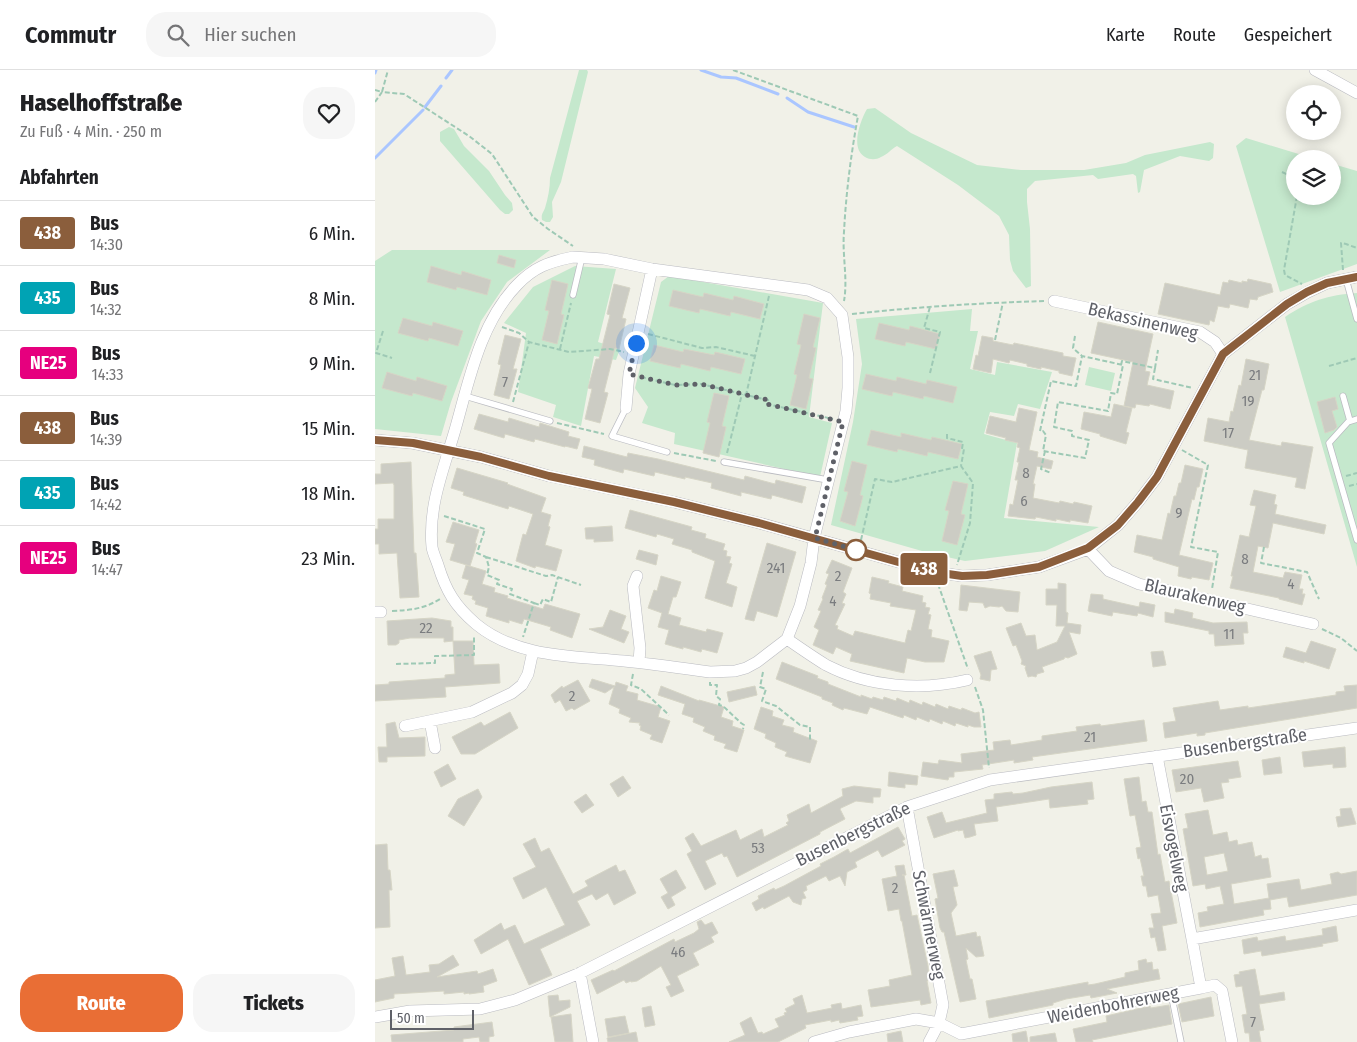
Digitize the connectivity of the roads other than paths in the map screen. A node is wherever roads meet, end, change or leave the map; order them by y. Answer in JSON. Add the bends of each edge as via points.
{"nodes":[{"id":1,"x":1315,"y":70,"type":"edge"},
{"id":2,"x":1357,"y":94,"type":"edge"},
{"id":3,"x":578,"y":257,"type":"junction"},
{"id":4,"x":652,"y":269,"type":"junction"},
{"id":5,"x":1351,"y":278,"type":"edge"},
{"id":6,"x":573,"y":295,"type":"road end"},
{"id":7,"x":1054,"y":301,"type":"road end"},
{"id":8,"x":1357,"y":319,"type":"edge"},
{"id":9,"x":1223,"y":354,"type":"junction"},
{"id":10,"x":465,"y":396,"type":"junction"},
{"id":11,"x":1343,"y":396,"type":"dead end"},
{"id":12,"x":626,"y":408,"type":"joint"},
{"id":13,"x":1354,"y":420,"type":"edge"},
{"id":14,"x":550,"y":421,"type":"road end"},
{"id":15,"x":375,"y":440,"type":"edge"},
{"id":16,"x":449,"y":450,"type":"junction"},
{"id":17,"x":667,"y":452,"type":"dead end"},
{"id":18,"x":725,"y":462,"type":"road end"},
{"id":19,"x":829,"y":480,"type":"junction"},
{"id":20,"x":815,"y":538,"type":"junction"},
{"id":21,"x":1357,"y":540,"type":"edge"},
{"id":22,"x":1088,"y":548,"type":"junction"},
{"id":23,"x":637,"y":576,"type":"dead end"},
{"id":24,"x":1313,"y":624,"type":"road end"},
{"id":25,"x":787,"y":639,"type":"junction"},
{"id":26,"x":533,"y":651,"type":"junction"},
{"id":27,"x":636,"y":667,"type":"junction"},
{"id":28,"x":970,"y":678,"type":"road end"},
{"id":29,"x":430,"y":721,"type":"junction"},
{"id":30,"x":405,"y":726,"type":"dead end"},
{"id":31,"x":1357,"y":728,"type":"edge"},
{"id":32,"x":435,"y":748,"type":"dead end"},
{"id":33,"x":1157,"y":756,"type":"junction"},
{"id":34,"x":907,"y":807,"type":"junction"},
{"id":35,"x":1357,"y":910,"type":"edge"},
{"id":36,"x":1191,"y":939,"type":"junction"},
{"id":37,"x":579,"y":972,"type":"junction"},
{"id":38,"x":1201,"y":988,"type":"junction"},
{"id":39,"x":1171,"y":993,"type":"junction"},
{"id":40,"x":375,"y":1017,"type":"edge"},
{"id":41,"x":939,"y":1024,"type":"junction"},
{"id":42,"x":593,"y":1042,"type":"edge"},
{"id":43,"x":814,"y":1042,"type":"edge"},
{"id":44,"x":929,"y":1042,"type":"edge"},
{"id":45,"x":1181,"y":1042,"type":"edge"},
{"id":46,"x":1232,"y":1042,"type":"edge"}],
"edges":[{"from":1,"to":2,"type":"street"},
{"from":3,"to":4,"type":"street"},
{"from":3,"to":6,"type":"lane"},
{"from":3,"to":10,"type":"street","via":[[548,262],[517,285],[491,323]]},
{"from":4,"to":12,"type":"street","via":[[629,374]]},
{"from":4,"to":19,"type":"street","via":[[772,284],[808,290],[827,298],[842,316],[848,357],[843,422]]},
{"from":5,"to":8,"type":"lane"},
{"from":5,"to":9,"type":"street","via":[[1327,283],[1307,292]]},
{"from":7,"to":9,"type":"street","name":"Bekassinenweg","via":[[1200,332],[1215,342]]},
{"from":9,"to":22,"type":"street","via":[[1157,477],[1118,525]]},
{"from":10,"to":14,"type":"lane"},
{"from":10,"to":16,"type":"street"},
{"from":11,"to":13,"type":"lane"},
{"from":12,"to":17,"type":"lane","via":[[612,436]]},
{"from":13,"to":21,"type":"lane","via":[[1329,443]]},
{"from":15,"to":16,"type":"street"},
{"from":16,"to":20,"type":"street"},
{"from":16,"to":26,"type":"street","via":[[435,495],[431,522],[433,549],[449,594],[476,624],[492,635]]},
{"from":18,"to":19,"type":"lane"},
{"from":19,"to":20,"type":"street"},
{"from":20,"to":22,"type":"street","via":[[955,575],[987,575],[1039,567]]},
{"from":20,"to":25,"type":"street","via":[[800,606]]},
{"from":22,"to":24,"type":"street","name":"Blaurakenweg","via":[[1109,571],[1139,584]]},
{"from":23,"to":27,"type":"street","via":[[633,586],[640,648]]},
{"from":25,"to":27,"type":"street","via":[[755,664],[735,671]]},
{"from":25,"to":28,"type":"street","via":[[827,665],[874,681],[918,687],[946,685]]},
{"from":26,"to":27,"type":"street"},
{"from":26,"to":29,"type":"street","via":[[528,674],[512,693],[472,712]]},
{"from":29,"to":30,"type":"street"},
{"from":29,"to":32,"type":"street"},
{"from":31,"to":33,"type":"street","name":"Busenbergstraße"},
{"from":33,"to":34,"type":"street","name":"Busenbergstraße","via":[[990,780]]},
{"from":33,"to":36,"type":"street","name":"Eisvogelweg"},
{"from":34,"to":37,"type":"street","name":"Busenbergstraße"},
{"from":34,"to":41,"type":"street","name":"Schwärmerweg","via":[[943,1005]]},
{"from":35,"to":36,"type":"street"},
{"from":36,"to":38,"type":"street","name":"Weidenbohrerweg"},
{"from":37,"to":40,"type":"street","name":"Busenbergstraße","via":[[515,1000],[480,1009],[410,1011]]},
{"from":37,"to":42,"type":"street"},
{"from":38,"to":39,"type":"street","name":"Weidenbohrerweg"},
{"from":38,"to":46,"type":"street","via":[[1215,985],[1222,991]]},
{"from":39,"to":41,"type":"street","name":"Weidenbohrerweg","via":[[961,1034]]},
{"from":39,"to":45,"type":"lane"},
{"from":41,"to":43,"type":"street","name":"Weidenbohrerweg","via":[[916,1019]]},
{"from":41,"to":44,"type":"street","name":"Schwärmerweg"}]}
